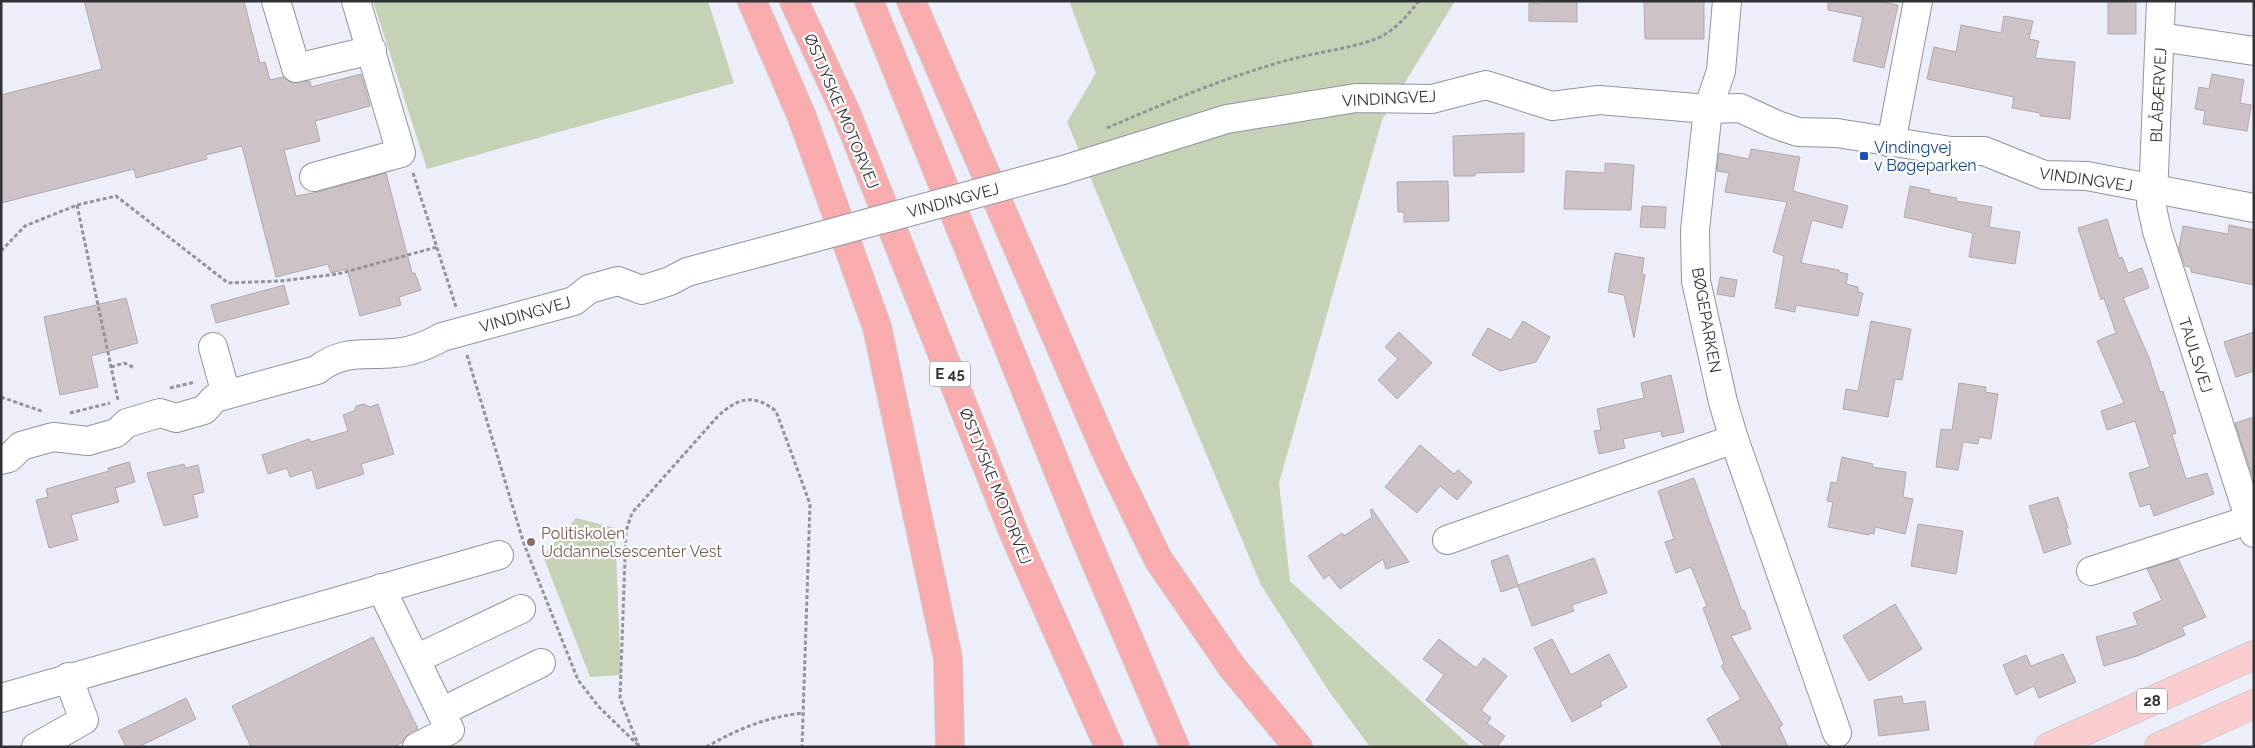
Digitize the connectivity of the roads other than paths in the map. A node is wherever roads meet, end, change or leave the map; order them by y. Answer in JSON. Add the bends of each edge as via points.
{"nodes":[{"id":1,"x":276,"y":1,"type":"edge"},
{"id":2,"x":356,"y":1,"type":"edge"},
{"id":3,"x":752,"y":1,"type":"edge"},
{"id":4,"x":794,"y":1,"type":"edge"},
{"id":5,"x":869,"y":1,"type":"edge"},
{"id":6,"x":910,"y":1,"type":"edge"},
{"id":7,"x":1727,"y":1,"type":"edge"},
{"id":8,"x":1918,"y":1,"type":"edge"},
{"id":9,"x":2161,"y":1,"type":"edge"},
{"id":10,"x":2160,"y":36,"type":"junction"},
{"id":11,"x":372,"y":50,"type":"junction"},
{"id":12,"x":2254,"y":51,"type":"edge"},
{"id":13,"x":1708,"y":109,"type":"junction"},
{"id":14,"x":1891,"y":143,"type":"junction"},
{"id":15,"x":314,"y":177,"type":"dead end"},
{"id":16,"x":2152,"y":189,"type":"junction"},
{"id":17,"x":2254,"y":208,"type":"edge"},
{"id":18,"x":213,"y":347,"type":"dead end"},
{"id":19,"x":221,"y":396,"type":"junction"},
{"id":20,"x":1734,"y":439,"type":"junction"},
{"id":21,"x":4,"y":455,"type":"edge"},
{"id":22,"x":2252,"y":527,"type":"edge"},
{"id":23,"x":1447,"y":540,"type":"dead end"},
{"id":24,"x":499,"y":555,"type":"dead end"},
{"id":25,"x":2091,"y":571,"type":"dead end"},
{"id":26,"x":381,"y":588,"type":"junction"},
{"id":27,"x":521,"y":609,"type":"dead end"},
{"id":28,"x":2254,"y":654,"type":"edge"},
{"id":29,"x":416,"y":659,"type":"junction"},
{"id":30,"x":541,"y":663,"type":"dead end"},
{"id":31,"x":68,"y":678,"type":"junction"},
{"id":32,"x":1,"y":698,"type":"edge"},
{"id":33,"x":2254,"y":704,"type":"edge"},
{"id":34,"x":442,"y":712,"type":"junction"},
{"id":35,"x":1837,"y":733,"type":"dead end"},
{"id":36,"x":36,"y":747,"type":"edge"},
{"id":37,"x":416,"y":747,"type":"edge"},
{"id":38,"x":950,"y":747,"type":"edge"},
{"id":39,"x":1109,"y":747,"type":"edge"},
{"id":40,"x":1175,"y":747,"type":"edge"},
{"id":41,"x":1298,"y":747,"type":"edge"},
{"id":42,"x":2050,"y":747,"type":"edge"},
{"id":43,"x":2159,"y":747,"type":"edge"}],
"edges":[{"from":1,"to":11,"type":"street","via":[[296,68]]},
{"from":2,"to":11,"type":"street"},
{"from":3,"to":38,"type":"highway","via":[[802,117],[877,327],[948,658]]},
{"from":4,"to":39,"type":"highway","name":"ØSTJYSKE MOTORVEJ","number":"E 45","via":[[847,115],[1015,536]]},
{"from":5,"to":40,"type":"highway","via":[[1085,537]]},
{"from":6,"to":41,"type":"highway","via":[[1108,456],[1158,559],[1232,667]]},
{"from":7,"to":13,"type":"street","via":[[1721,71]]},
{"from":8,"to":14,"type":"street"},
{"from":9,"to":10,"type":"street","name":"BLÅBÆRVEJ"},
{"from":10,"to":12,"type":"street"},
{"from":10,"to":16,"type":"street","name":"BLÅBÆRVEJ"},
{"from":11,"to":15,"type":"street","via":[[401,153]]},
{"from":13,"to":14,"type":"street","name":"VINDINGVEJ","via":[[1740,108],[1798,132],[1837,133]]},
{"from":13,"to":19,"type":"street","name":"VINDINGVEJ","bridge":true,"via":[[1599,100],[1552,106],[1486,85],[1432,99],[1356,98],[1227,119],[1063,170],[687,272],[670,282],[642,290],[618,281],[589,289],[574,302],[459,322],[430,344],[396,353],[356,353],[330,360],[317,370]]},
{"from":13,"to":20,"type":"street","name":"BØGEPARKEN","via":[[1695,230],[1696,281]]},
{"from":14,"to":16,"type":"street","name":"VINDINGVEJ","via":[[1951,151],[1984,151],[2044,175],[2076,174]]},
{"from":16,"to":17,"type":"street","name":"VINDINGVEJ"},
{"from":16,"to":22,"type":"street","name":"TAULSVEJ","via":[[2156,231]]},
{"from":18,"to":19,"type":"street"},
{"from":19,"to":21,"type":"street","name":"VINDINGVEJ","via":[[198,394],[168,403],[160,413],[127,422],[116,433],[88,441],[52,437]]},
{"from":20,"to":23,"type":"street"},
{"from":20,"to":35,"type":"street","name":"BØGEPARKEN"},
{"from":22,"to":25,"type":"street","name":"TAULSVEJ"},
{"from":24,"to":26,"type":"street"},
{"from":26,"to":29,"type":"street"},
{"from":26,"to":31,"type":"street"},
{"from":27,"to":29,"type":"street"},
{"from":28,"to":42,"type":"main road","number":"28"},
{"from":29,"to":34,"type":"street"},
{"from":30,"to":34,"type":"street"},
{"from":31,"to":32,"type":"street"},
{"from":31,"to":36,"type":"street","via":[[84,720]]},
{"from":33,"to":43,"type":"main road"},
{"from":34,"to":37,"type":"street","via":[[450,730]]}]}
